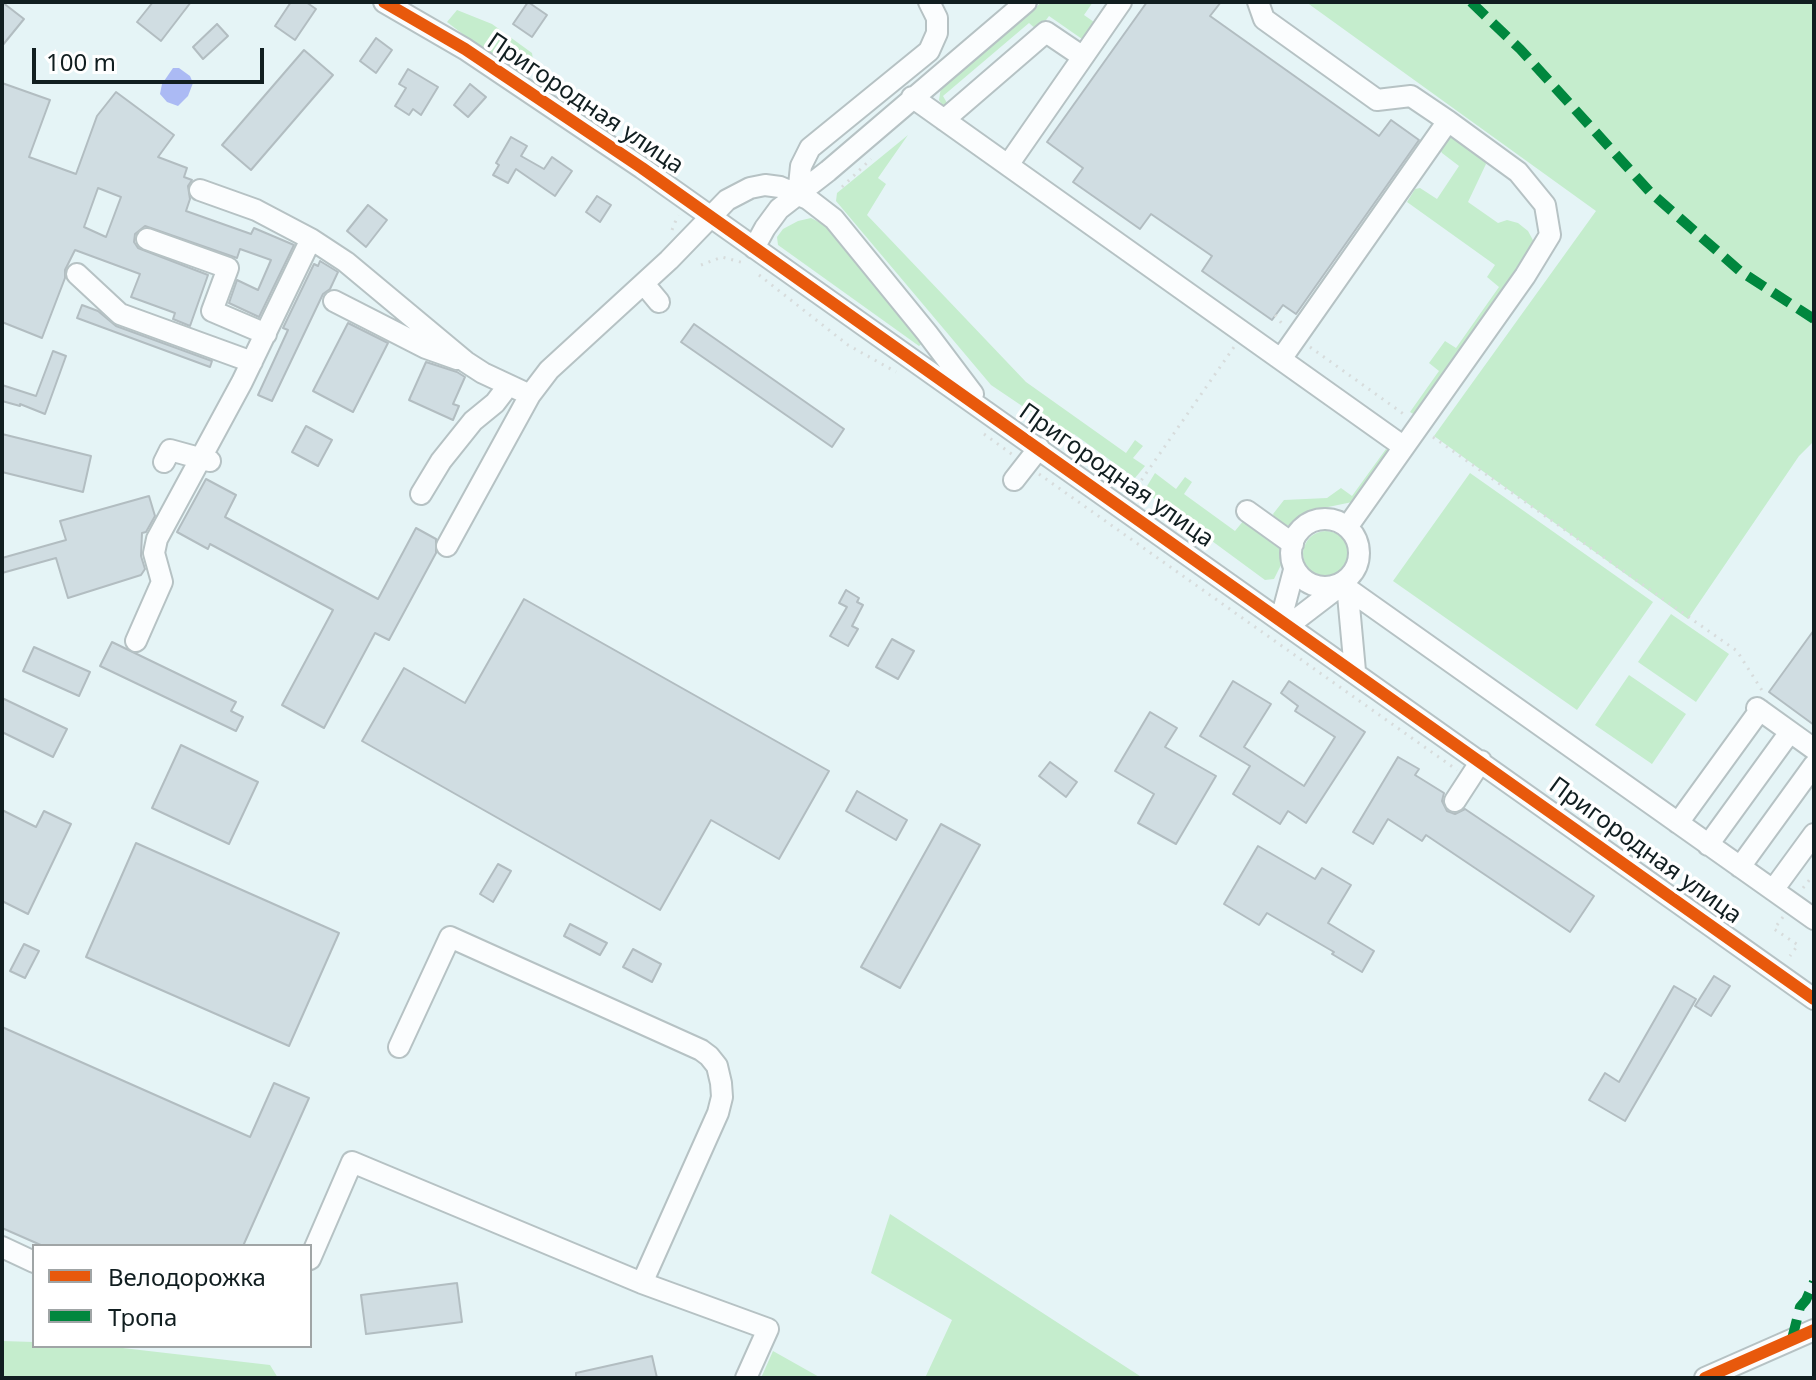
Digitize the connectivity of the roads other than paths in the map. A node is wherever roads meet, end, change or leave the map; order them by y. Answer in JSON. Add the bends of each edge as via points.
{"nodes":[{"id":1,"x":384,"y":2,"type":"edge"},
{"id":2,"x":929,"y":2,"type":"edge"},
{"id":3,"x":1026,"y":2,"type":"edge"},
{"id":4,"x":1121,"y":2,"type":"edge"},
{"id":5,"x":1258,"y":2,"type":"edge"},
{"id":6,"x":1083,"y":57,"type":"junction"},
{"id":7,"x":912,"y":97,"type":"junction"},
{"id":8,"x":944,"y":120,"type":"junction"},
{"id":9,"x":1448,"y":121,"type":"junction"},
{"id":10,"x":1008,"y":165,"type":"junction"},
{"id":11,"x":200,"y":190,"type":"dead end"},
{"id":12,"x":798,"y":195,"type":"junction"},
{"id":13,"x":710,"y":217,"type":"junction"},
{"id":14,"x":147,"y":239,"type":"dead end"},
{"id":15,"x":311,"y":239,"type":"junction"},
{"id":16,"x":754,"y":248,"type":"junction"},
{"id":17,"x":77,"y":274,"type":"dead end"},
{"id":18,"x":644,"y":284,"type":"junction"},
{"id":19,"x":334,"y":301,"type":"dead end"},
{"id":20,"x":659,"y":302,"type":"dead end"},
{"id":21,"x":266,"y":334,"type":"junction"},
{"id":22,"x":1281,"y":359,"type":"junction"},
{"id":23,"x":252,"y":362,"type":"junction"},
{"id":24,"x":466,"y":362,"type":"junction"},
{"id":25,"x":508,"y":386,"type":"junction"},
{"id":26,"x":530,"y":395,"type":"junction"},
{"id":27,"x":981,"y":420,"type":"junction"},
{"id":28,"x":1404,"y":447,"type":"junction"},
{"id":29,"x":208,"y":460,"type":"junction"},
{"id":30,"x":164,"y":462,"type":"dead end"},
{"id":31,"x":421,"y":494,"type":"dead end"},
{"id":32,"x":1247,"y":511,"type":"dead end"},
{"id":33,"x":1348,"y":526,"type":"junction"},
{"id":34,"x":1293,"y":544,"type":"junction"},
{"id":35,"x":447,"y":546,"type":"dead end"},
{"id":36,"x":1294,"y":570,"type":"junction"},
{"id":37,"x":1347,"y":586,"type":"junction"},
{"id":38,"x":1285,"y":622,"type":"junction"},
{"id":39,"x":136,"y":641,"type":"dead end"},
{"id":40,"x":1355,"y":671,"type":"junction"},
{"id":41,"x":1790,"y":732,"type":"junction"},
{"id":42,"x":1814,"y":749,"type":"edge"},
{"id":43,"x":1481,"y":761,"type":"junction"},
{"id":44,"x":1814,"y":765,"type":"edge"},
{"id":45,"x":1455,"y":801,"type":"dead end"},
{"id":46,"x":1678,"y":823,"type":"junction"},
{"id":47,"x":1814,"y":834,"type":"edge"},
{"id":48,"x":1708,"y":845,"type":"junction"},
{"id":49,"x":1740,"y":867,"type":"junction"},
{"id":50,"x":1773,"y":890,"type":"junction"},
{"id":51,"x":1813,"y":916,"type":"edge"},
{"id":52,"x":1814,"y":999,"type":"edge"},
{"id":53,"x":399,"y":1047,"type":"dead end"},
{"id":54,"x":2,"y":1247,"type":"edge"},
{"id":55,"x":312,"y":1254,"type":"edge"},
{"id":56,"x":32,"y":1261,"type":"edge"},
{"id":57,"x":642,"y":1283,"type":"junction"},
{"id":58,"x":1814,"y":1330,"type":"edge"},
{"id":59,"x":746,"y":1378,"type":"edge"},
{"id":60,"x":1705,"y":1378,"type":"edge"}],
"edges":[{"from":1,"to":13,"type":"street","name":"Пригородная улица","via":[[465,49]]},
{"from":2,"to":12,"type":"street","via":[[937,33],[929,51],[810,148],[801,166]]},
{"from":3,"to":7,"type":"street"},
{"from":4,"to":6,"type":"street"},
{"from":5,"to":9,"type":"street","via":[[1264,19],[1377,100],[1411,96]]},
{"from":6,"to":8,"type":"street","via":[[1046,32]]},
{"from":6,"to":10,"type":"street"},
{"from":7,"to":8,"type":"street"},
{"from":7,"to":12,"type":"street"},
{"from":8,"to":10,"type":"street"},
{"from":9,"to":22,"type":"street"},
{"from":9,"to":28,"type":"street","via":[[1518,172],[1545,205],[1550,235]]},
{"from":10,"to":22,"type":"street"},
{"from":11,"to":15,"type":"street","via":[[256,210]]},
{"from":12,"to":13,"type":"street","via":[[780,187],[750,188]]},
{"from":12,"to":16,"type":"street","via":[[779,209]]},
{"from":12,"to":27,"type":"street","via":[[834,219],[927,333]]},
{"from":13,"to":16,"type":"street","name":"Пригородная улица"},
{"from":13,"to":18,"type":"street"},
{"from":14,"to":21,"type":"street","via":[[228,268],[212,311]]},
{"from":15,"to":21,"type":"street"},
{"from":15,"to":24,"type":"street"},
{"from":16,"to":27,"type":"street","name":"Пригородная улица"},
{"from":17,"to":23,"type":"street","via":[[120,314]]},
{"from":18,"to":20,"type":"street"},
{"from":18,"to":26,"type":"street","via":[[579,341]]},
{"from":19,"to":24,"type":"street","via":[[426,348]]},
{"from":21,"to":23,"type":"street"},
{"from":22,"to":28,"type":"street"},
{"from":23,"to":29,"type":"street"},
{"from":24,"to":25,"type":"street"},
{"from":25,"to":26,"type":"street"},
{"from":25,"to":31,"type":"street","via":[[449,451]]},
{"from":26,"to":35,"type":"street"},
{"from":27,"to":38,"type":"street","name":"Пригородная улица","via":[[1026,465]]},
{"from":28,"to":33,"type":"street"},
{"from":29,"to":30,"type":"street","via":[[170,450]]},
{"from":29,"to":39,"type":"street","via":[[157,539],[154,553],[162,582]]},
{"from":32,"to":34,"type":"street"},
{"from":33,"to":34,"type":"street","via":[[1330,519],[1311,521]]},
{"from":33,"to":37,"type":"street","via":[[1359,543],[1359,565]]},
{"from":34,"to":36,"type":"street"},
{"from":36,"to":37,"type":"street","via":[[1307,583],[1327,589]]},
{"from":36,"to":38,"type":"street"},
{"from":37,"to":38,"type":"street"},
{"from":37,"to":40,"type":"street"},
{"from":37,"to":46,"type":"street"},
{"from":38,"to":40,"type":"street","name":"Пригородная улица"},
{"from":40,"to":43,"type":"street","name":"Пригородная улица"},
{"from":41,"to":42,"type":"street"},
{"from":41,"to":46,"type":"street","via":[[1761,704]]},
{"from":41,"to":48,"type":"street"},
{"from":43,"to":45,"type":"street"},
{"from":43,"to":52,"type":"street","name":"Пригородная улица"},
{"from":44,"to":49,"type":"street"},
{"from":46,"to":48,"type":"street"},
{"from":47,"to":50,"type":"street"},
{"from":48,"to":49,"type":"street"},
{"from":49,"to":50,"type":"street"},
{"from":50,"to":51,"type":"street"},
{"from":53,"to":57,"type":"street","via":[[450,937],[709,1056],[721,1083],[718,1113]]},
{"from":54,"to":56,"type":"street"},
{"from":55,"to":57,"type":"street","via":[[352,1162]]},
{"from":57,"to":59,"type":"street","via":[[768,1329]]},
{"from":58,"to":60,"type":"street"}]}
